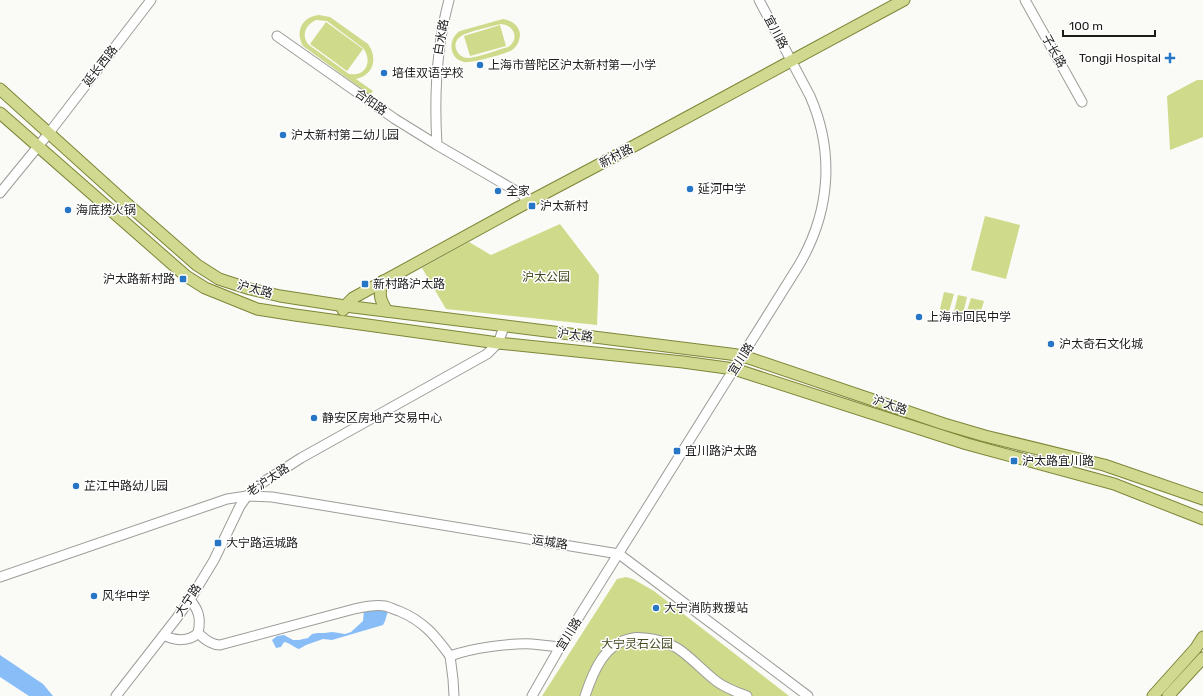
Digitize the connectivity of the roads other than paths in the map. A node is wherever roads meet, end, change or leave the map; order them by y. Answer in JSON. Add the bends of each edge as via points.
{"nodes":[{"id":1,"x":151,"y":0,"type":"edge"},
{"id":2,"x":449,"y":0,"type":"edge"},
{"id":3,"x":759,"y":0,"type":"edge"},
{"id":4,"x":904,"y":0,"type":"edge"},
{"id":5,"x":1025,"y":0,"type":"edge"},
{"id":6,"x":277,"y":36,"type":"dead end"},
{"id":7,"x":791,"y":61,"type":"junction"},
{"id":8,"x":0,"y":89,"type":"edge"},
{"id":9,"x":1082,"y":102,"type":"dead end"},
{"id":10,"x":0,"y":112,"type":"edge"},
{"id":11,"x":49,"y":133,"type":"junction"},
{"id":12,"x":38,"y":146,"type":"junction"},
{"id":13,"x":437,"y":146,"type":"junction"},
{"id":14,"x":0,"y":193,"type":"edge"},
{"id":15,"x":527,"y":202,"type":"junction"},
{"id":16,"x":383,"y":281,"type":"junction"},
{"id":17,"x":345,"y":306,"type":"junction"},
{"id":18,"x":386,"y":311,"type":"junction"},
{"id":19,"x":338,"y":322,"type":"junction"},
{"id":20,"x":504,"y":327,"type":"junction"},
{"id":21,"x":498,"y":343,"type":"junction"},
{"id":22,"x":743,"y":356,"type":"junction"},
{"id":23,"x":734,"y":368,"type":"junction"},
{"id":24,"x":247,"y":496,"type":"junction"},
{"id":25,"x":1203,"y":499,"type":"edge"},
{"id":26,"x":1203,"y":519,"type":"edge"},
{"id":27,"x":619,"y":554,"type":"junction"},
{"id":28,"x":0,"y":577,"type":"edge"},
{"id":29,"x":190,"y":600,"type":"junction"},
{"id":30,"x":198,"y":632,"type":"junction"},
{"id":31,"x":164,"y":635,"type":"junction"},
{"id":32,"x":1203,"y":637,"type":"edge"},
{"id":33,"x":560,"y":647,"type":"junction"},
{"id":34,"x":450,"y":656,"type":"junction"},
{"id":35,"x":1203,"y":658,"type":"edge"},
{"id":36,"x":116,"y":696,"type":"edge"},
{"id":37,"x":454,"y":696,"type":"edge"},
{"id":38,"x":532,"y":696,"type":"edge"},
{"id":39,"x":585,"y":696,"type":"edge"},
{"id":40,"x":747,"y":696,"type":"edge"},
{"id":41,"x":808,"y":696,"type":"edge"},
{"id":42,"x":1153,"y":696,"type":"edge"},
{"id":43,"x":1168,"y":696,"type":"edge"}],
"edges":[{"from":1,"to":11,"type":"street","name":"延长西路"},
{"from":2,"to":13,"type":"street","name":"白水路","via":[[437,59]]},
{"from":3,"to":7,"type":"street","name":"宜川路"},
{"from":4,"to":7,"type":"main road","name":"新村路"},
{"from":5,"to":9,"type":"street","name":"子长路"},
{"from":6,"to":13,"type":"street","name":"合阳路"},
{"from":7,"to":15,"type":"main road","name":"新村路"},
{"from":7,"to":22,"type":"street","name":"宜川路","via":[[815,108],[821,128],[827,163],[824,196],[816,231],[806,254]]},
{"from":8,"to":11,"type":"main road","name":"沪太路"},
{"from":10,"to":12,"type":"main road","name":"沪太路"},
{"from":11,"to":12,"type":"street","name":"延长西路"},
{"from":11,"to":17,"type":"main road","name":"沪太路","via":[[197,265],[219,279],[280,296]]},
{"from":12,"to":14,"type":"street","name":"延长西路"},
{"from":12,"to":19,"type":"main road","name":"沪太路","via":[[161,256],[204,288],[257,309]]},
{"from":13,"to":15,"type":"street","name":"合阳路","via":[[523,195]]},
{"from":15,"to":16,"type":"main road","name":"新村路"},
{"from":16,"to":17,"type":"main road","name":"新村路","via":[[353,298]]},
{"from":16,"to":18,"type":"main road","via":[[380,289],[381,301]]},
{"from":17,"to":18,"type":"main road","name":"沪太路"},
{"from":17,"to":19,"type":"main road","name":"新村路"},
{"from":18,"to":20,"type":"main road","name":"沪太路"},
{"from":19,"to":21,"type":"main road","name":"沪太路"},
{"from":20,"to":21,"type":"street","name":"老沪太路"},
{"from":20,"to":22,"type":"main road","name":"沪太路"},
{"from":21,"to":23,"type":"main road","name":"沪太路"},
{"from":21,"to":24,"type":"street","name":"老沪太路","via":[[487,354],[279,472]]},
{"from":22,"to":23,"type":"street","name":"宜川路"},
{"from":22,"to":25,"type":"main road","name":"沪太路","via":[[944,424],[1104,465]]},
{"from":23,"to":26,"type":"main road","name":"沪太路","via":[[967,444],[1114,484]]},
{"from":23,"to":27,"type":"street","name":"宜川路"},
{"from":24,"to":27,"type":"street","name":"运城路","via":[[272,497]]},
{"from":24,"to":28,"type":"street","name":"老沪太路","via":[[227,499]]},
{"from":24,"to":29,"type":"street","name":"大宁路"},
{"from":27,"to":33,"type":"street","name":"宜川路"},
{"from":27,"to":41,"type":"street","name":"运城路"},
{"from":29,"to":30,"type":"street","via":[[198,609]]},
{"from":29,"to":31,"type":"street","name":"大宁路"},
{"from":30,"to":31,"type":"street","via":[[194,637],[176,640]]},
{"from":30,"to":34,"type":"street","via":[[214,645],[220,645],[354,609],[384,606],[407,614],[424,625],[435,635]]},
{"from":31,"to":36,"type":"street","name":"大宁路"},
{"from":32,"to":42,"type":"main road"},
{"from":33,"to":34,"type":"street","via":[[510,645],[467,650]]},
{"from":33,"to":38,"type":"street","name":"宜川路"},
{"from":34,"to":37,"type":"street"},
{"from":35,"to":43,"type":"main road"},
{"from":39,"to":40,"type":"street","via":[[597,665],[604,656],[618,642],[634,637],[666,642],[677,648],[717,682]]}]}
